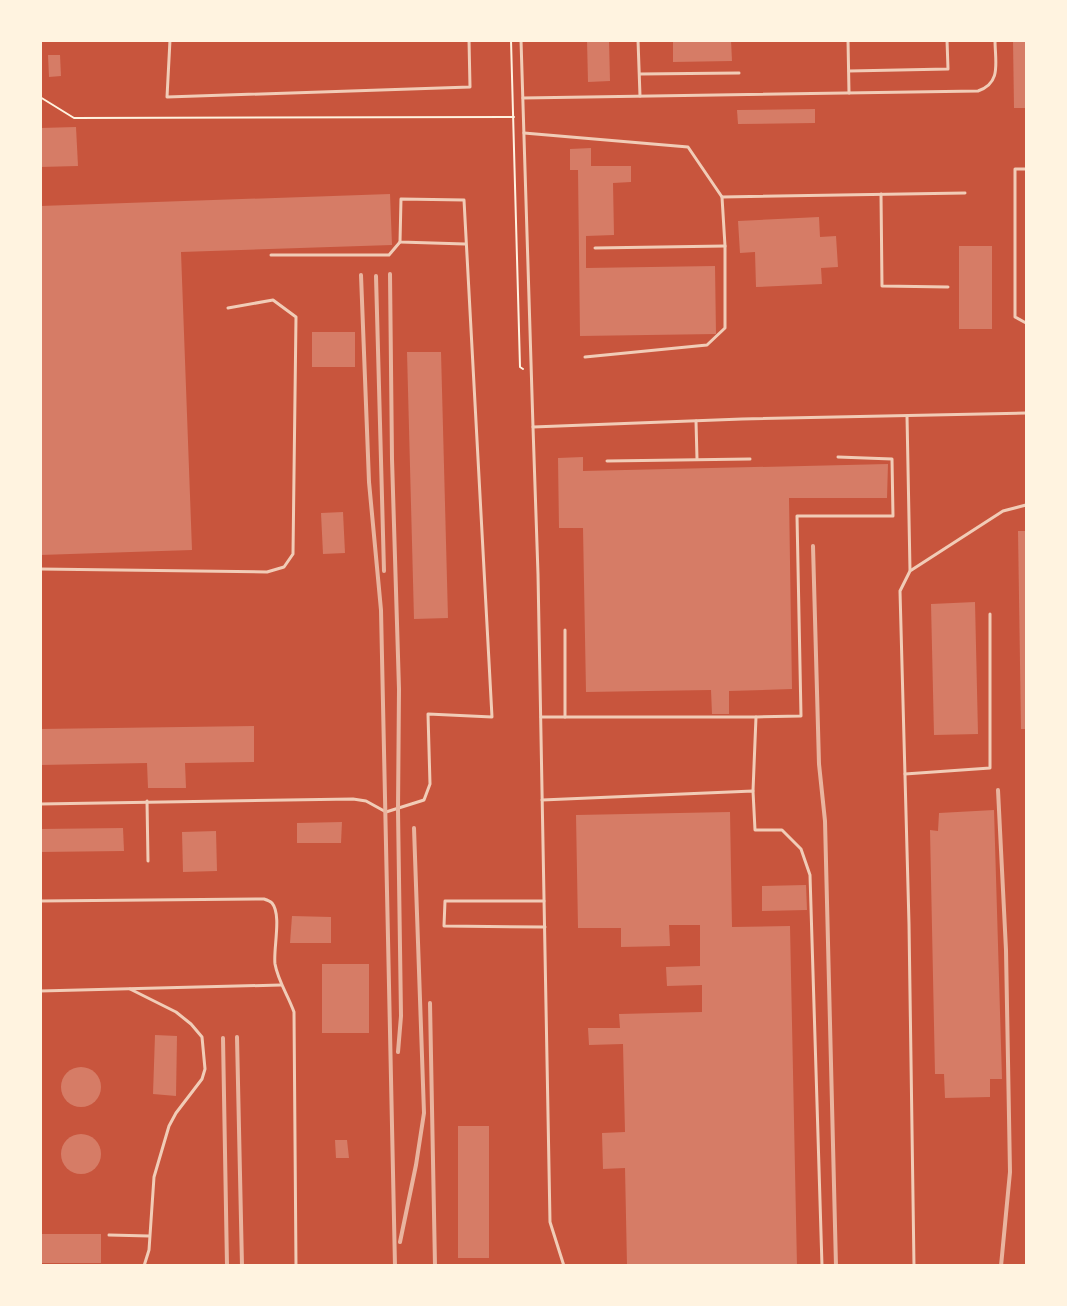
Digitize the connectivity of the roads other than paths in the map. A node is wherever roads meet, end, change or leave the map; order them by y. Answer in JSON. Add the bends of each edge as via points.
{"nodes":[{"id":1,"x":170,"y":40,"type":"edge"},
{"id":2,"x":469,"y":40,"type":"edge"},
{"id":3,"x":521,"y":40,"type":"edge"},
{"id":4,"x":638,"y":40,"type":"edge"},
{"id":5,"x":848,"y":40,"type":"edge"},
{"id":6,"x":947,"y":40,"type":"edge"},
{"id":7,"x":995,"y":40,"type":"edge"},
{"id":8,"x":849,"y":71,"type":"junction"},
{"id":9,"x":739,"y":73,"type":"dead end"},
{"id":10,"x":640,"y":74,"type":"junction"},
{"id":11,"x":849,"y":93,"type":"junction"},
{"id":12,"x":640,"y":96,"type":"junction"},
{"id":13,"x":523,"y":98,"type":"junction"},
{"id":14,"x":524,"y":134,"type":"junction"},
{"id":15,"x":1026,"y":169,"type":"edge"},
{"id":16,"x":965,"y":193,"type":"dead end"},
{"id":17,"x":881,"y":194,"type":"junction"},
{"id":18,"x":722,"y":197,"type":"junction"},
{"id":19,"x":400,"y":242,"type":"junction"},
{"id":20,"x":465,"y":244,"type":"junction"},
{"id":21,"x":725,"y":246,"type":"junction"},
{"id":22,"x":595,"y":248,"type":"dead end"},
{"id":23,"x":271,"y":255,"type":"dead end"},
{"id":24,"x":948,"y":287,"type":"dead end"},
{"id":25,"x":228,"y":308,"type":"dead end"},
{"id":26,"x":1026,"y":322,"type":"edge"},
{"id":27,"x":585,"y":357,"type":"dead end"},
{"id":28,"x":1026,"y":413,"type":"edge"},
{"id":29,"x":907,"y":416,"type":"junction"},
{"id":30,"x":696,"y":421,"type":"junction"},
{"id":31,"x":533,"y":427,"type":"junction"},
{"id":32,"x":838,"y":457,"type":"dead end"},
{"id":33,"x":697,"y":459,"type":"junction"},
{"id":34,"x":750,"y":459,"type":"dead end"},
{"id":35,"x":607,"y":460,"type":"dead end"},
{"id":36,"x":1026,"y":505,"type":"edge"},
{"id":37,"x":40,"y":569,"type":"edge"},
{"id":38,"x":910,"y":571,"type":"junction"},
{"id":39,"x":990,"y":614,"type":"dead end"},
{"id":40,"x":565,"y":630,"type":"dead end"},
{"id":41,"x":541,"y":717,"type":"junction"},
{"id":42,"x":566,"y":717,"type":"junction"},
{"id":43,"x":756,"y":717,"type":"junction"},
{"id":44,"x":905,"y":774,"type":"junction"},
{"id":45,"x":753,"y":791,"type":"junction"},
{"id":46,"x":542,"y":800,"type":"junction"},
{"id":47,"x":147,"y":801,"type":"junction"},
{"id":48,"x":40,"y":804,"type":"edge"},
{"id":49,"x":148,"y":861,"type":"dead end"},
{"id":50,"x":40,"y":901,"type":"edge"},
{"id":51,"x":544,"y":902,"type":"junction"},
{"id":52,"x":545,"y":927,"type":"junction"},
{"id":53,"x":281,"y":985,"type":"junction"},
{"id":54,"x":130,"y":989,"type":"junction"},
{"id":55,"x":40,"y":991,"type":"edge"},
{"id":56,"x":109,"y":1235,"type":"dead end"},
{"id":57,"x":149,"y":1236,"type":"junction"},
{"id":58,"x":144,"y":1266,"type":"edge"},
{"id":59,"x":296,"y":1266,"type":"edge"},
{"id":60,"x":564,"y":1266,"type":"edge"},
{"id":61,"x":822,"y":1266,"type":"edge"},
{"id":62,"x":914,"y":1266,"type":"edge"}],
"edges":[{"from":1,"to":2,"type":"lane","via":[[166,97],[470,87]]},
{"from":3,"to":13,"type":"lane"},
{"from":4,"to":10,"type":"lane"},
{"from":5,"to":8,"type":"lane"},
{"from":6,"to":8,"type":"lane","via":[[948,69]]},
{"from":7,"to":11,"type":"lane","via":[[995,80],[989,88]]},
{"from":8,"to":11,"type":"lane"},
{"from":9,"to":10,"type":"lane"},
{"from":10,"to":12,"type":"lane"},
{"from":11,"to":12,"type":"lane"},
{"from":12,"to":13,"type":"lane"},
{"from":13,"to":14,"type":"lane"},
{"from":14,"to":18,"type":"lane","via":[[688,147]]},
{"from":14,"to":31,"type":"lane"},
{"from":15,"to":26,"type":"lane","via":[[1015,169],[1015,317]]},
{"from":16,"to":17,"type":"lane"},
{"from":17,"to":18,"type":"lane"},
{"from":17,"to":24,"type":"lane","via":[[882,286]]},
{"from":18,"to":21,"type":"lane"},
{"from":19,"to":20,"type":"lane"},
{"from":19,"to":20,"type":"lane","via":[[401,199],[464,200]]},
{"from":19,"to":23,"type":"lane","via":[[389,255]]},
{"from":20,"to":47,"type":"lane","via":[[492,717],[428,714],[428,793],[424,800],[398,810],[386,812],[353,799]]},
{"from":21,"to":22,"type":"lane"},
{"from":21,"to":27,"type":"lane","via":[[725,328],[707,345]]},
{"from":25,"to":37,"type":"lane","via":[[273,300],[296,317],[293,554],[285,567],[267,572]]},
{"from":28,"to":29,"type":"lane"},
{"from":29,"to":30,"type":"lane"},
{"from":29,"to":38,"type":"lane"},
{"from":30,"to":31,"type":"lane"},
{"from":30,"to":33,"type":"lane"},
{"from":31,"to":41,"type":"lane"},
{"from":32,"to":43,"type":"lane","via":[[892,459],[893,516],[797,516],[801,716]]},
{"from":33,"to":34,"type":"lane"},
{"from":33,"to":35,"type":"lane"},
{"from":36,"to":38,"type":"lane","via":[[1003,511]]},
{"from":38,"to":44,"type":"lane","via":[[900,591]]},
{"from":39,"to":44,"type":"lane","via":[[990,768]]},
{"from":40,"to":42,"type":"lane"},
{"from":41,"to":42,"type":"lane"},
{"from":41,"to":46,"type":"lane"},
{"from":42,"to":43,"type":"lane"},
{"from":43,"to":45,"type":"lane"},
{"from":44,"to":62,"type":"lane"},
{"from":45,"to":46,"type":"lane"},
{"from":45,"to":61,"type":"lane","via":[[755,830],[782,830],[801,849],[810,875]]},
{"from":46,"to":51,"type":"lane"},
{"from":47,"to":48,"type":"lane"},
{"from":47,"to":49,"type":"lane"},
{"from":50,"to":53,"type":"lane","via":[[264,898],[272,903],[276,914],[275,963]]},
{"from":51,"to":52,"type":"lane"},
{"from":51,"to":52,"type":"lane","via":[[445,901],[444,926]]},
{"from":52,"to":60,"type":"lane","via":[[550,1222]]},
{"from":53,"to":54,"type":"lane"},
{"from":53,"to":59,"type":"lane","via":[[294,1011]]},
{"from":54,"to":55,"type":"lane"},
{"from":54,"to":57,"type":"lane","via":[[176,1012],[190,1024],[202,1037],[204,1053],[202,1079],[176,1113],[163,1145],[154,1177]]},
{"from":56,"to":57,"type":"lane"},
{"from":57,"to":58,"type":"lane"}]}
